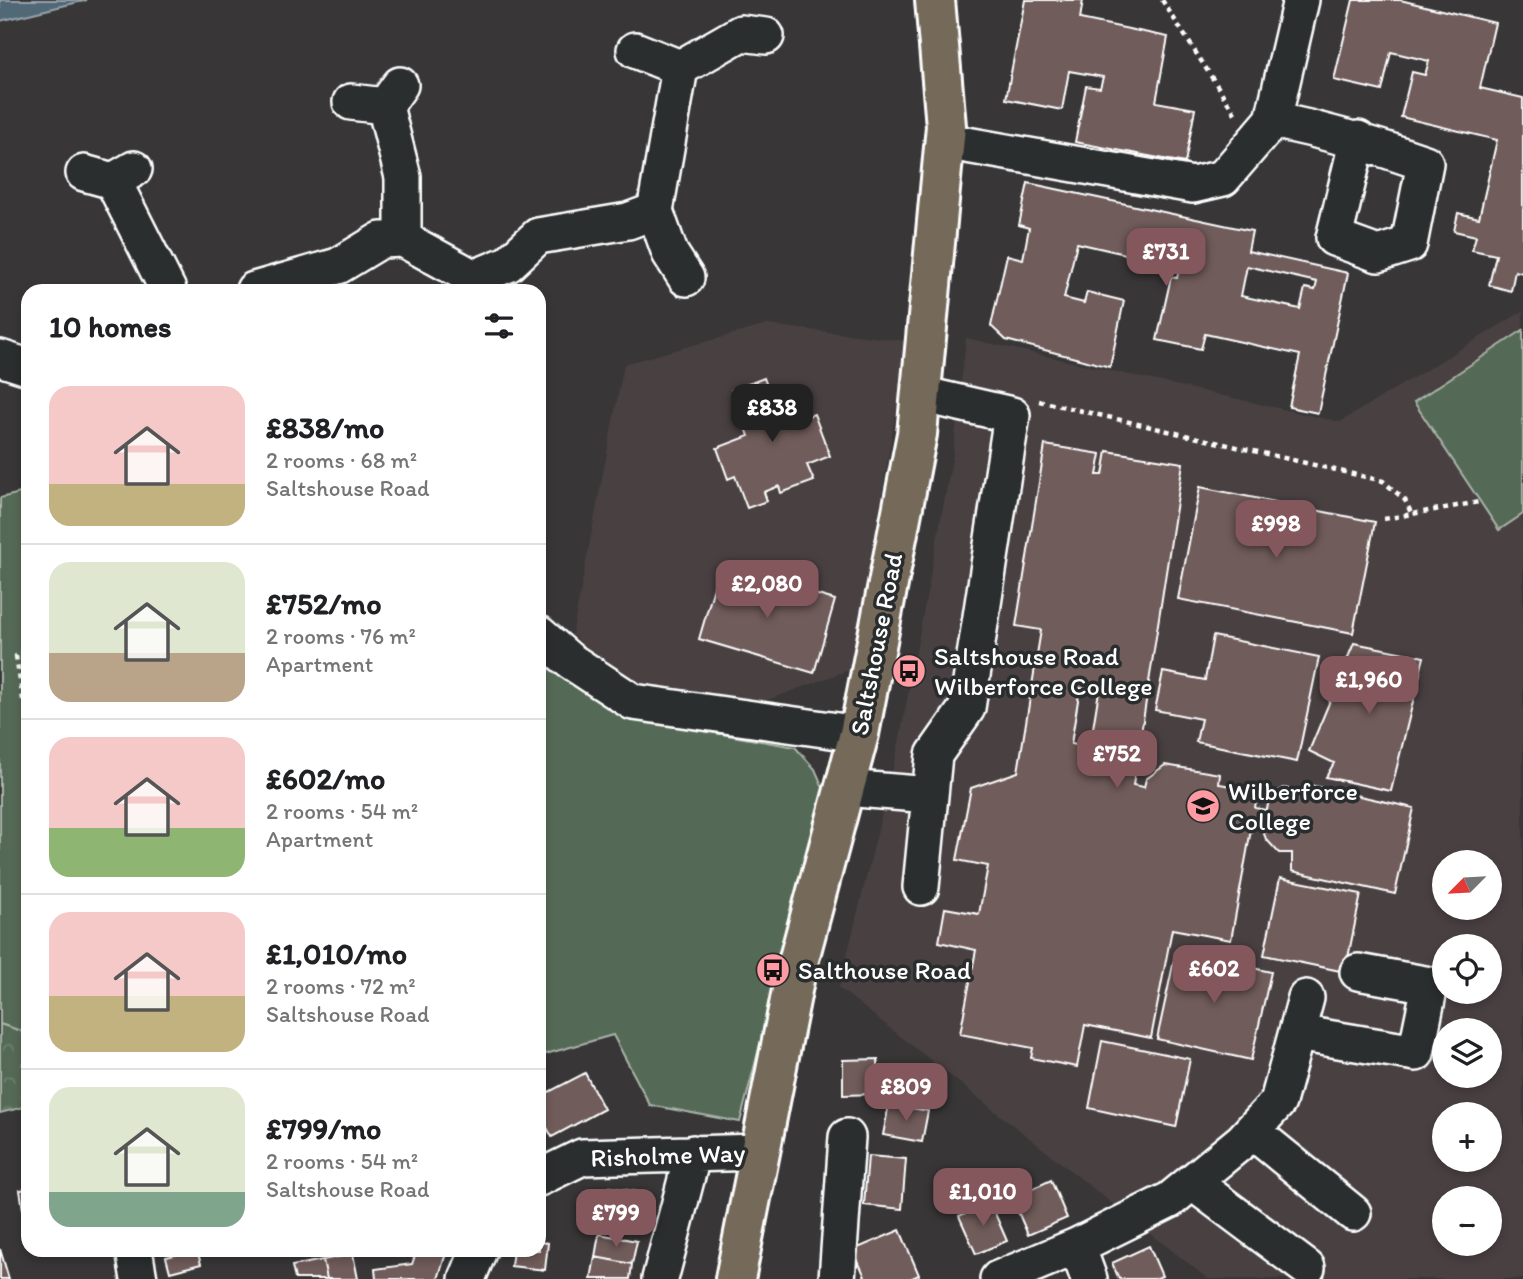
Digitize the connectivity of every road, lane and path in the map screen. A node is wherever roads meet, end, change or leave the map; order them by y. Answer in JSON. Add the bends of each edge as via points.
{"nodes":[{"id":1,"x":934,"y":0,"type":"edge"},
{"id":2,"x":1162,"y":0,"type":"edge"},
{"id":3,"x":1301,"y":0,"type":"edge"},
{"id":4,"x":766,"y":36,"type":"dead end"},
{"id":5,"x":635,"y":50,"type":"dead end"},
{"id":6,"x":680,"y":68,"type":"junction"},
{"id":7,"x":379,"y":98,"type":"dead end"},
{"id":8,"x":1263,"y":131,"type":"junction"},
{"id":9,"x":1357,"y":139,"type":"dead end"},
{"id":10,"x":944,"y":141,"type":"junction"},
{"id":11,"x":110,"y":174,"type":"dead end"},
{"id":12,"x":655,"y":211,"type":"junction"},
{"id":13,"x":403,"y":239,"type":"junction"},
{"id":14,"x":686,"y":278,"type":"dead end"},
{"id":15,"x":164,"y":284,"type":"edge"},
{"id":16,"x":275,"y":284,"type":"edge"},
{"id":17,"x":0,"y":358,"type":"edge"},
{"id":18,"x":21,"y":365,"type":"edge"},
{"id":19,"x":920,"y":394,"type":"junction"},
{"id":20,"x":1036,"y":400,"type":"dead end"},
{"id":21,"x":1479,"y":502,"type":"dead end"},
{"id":22,"x":1412,"y":514,"type":"junction"},
{"id":23,"x":1384,"y":519,"type":"dead end"},
{"id":24,"x":546,"y":640,"type":"edge"},
{"id":25,"x":21,"y":654,"type":"edge"},
{"id":26,"x":21,"y":687,"type":"edge"},
{"id":27,"x":859,"y":734,"type":"junction"},
{"id":28,"x":845,"y":788,"type":"junction"},
{"id":29,"x":930,"y":795,"type":"junction"},
{"id":30,"x":921,"y":887,"type":"dead end"},
{"id":31,"x":1358,"y":972,"type":"dead end"},
{"id":32,"x":1306,"y":998,"type":"dead end"},
{"id":33,"x":1297,"y":1033,"type":"junction"},
{"id":34,"x":1252,"y":1130,"type":"junction"},
{"id":35,"x":847,"y":1137,"type":"dead end"},
{"id":36,"x":760,"y":1152,"type":"junction"},
{"id":37,"x":693,"y":1153,"type":"junction"},
{"id":38,"x":546,"y":1175,"type":"edge"},
{"id":39,"x":1192,"y":1182,"type":"junction"},
{"id":40,"x":1353,"y":1213,"type":"dead end"},
{"id":41,"x":1077,"y":1246,"type":"junction"},
{"id":42,"x":135,"y":1257,"type":"edge"},
{"id":43,"x":476,"y":1257,"type":"edge"},
{"id":44,"x":1307,"y":1268,"type":"dead end"},
{"id":45,"x":139,"y":1279,"type":"edge"},
{"id":46,"x":467,"y":1279,"type":"edge"},
{"id":47,"x":660,"y":1279,"type":"edge"},
{"id":48,"x":735,"y":1279,"type":"edge"},
{"id":49,"x":836,"y":1279,"type":"edge"},
{"id":50,"x":998,"y":1279,"type":"edge"},
{"id":51,"x":1089,"y":1279,"type":"edge"}],
"edges":[{"from":1,"to":10,"type":"main road","name":"Saltshouse Road"},
{"from":2,"to":8,"type":"path"},
{"from":3,"to":8,"type":"street"},
{"from":4,"to":6,"type":"street","via":[[741,33]]},
{"from":5,"to":6,"type":"street"},
{"from":6,"to":12,"type":"street"},
{"from":7,"to":13,"type":"street","via":[[403,177]]},
{"from":8,"to":9,"type":"street"},
{"from":8,"to":10,"type":"street","via":[[1223,178],[1193,185]]},
{"from":10,"to":19,"type":"main road","name":"Saltshouse Road"},
{"from":11,"to":15,"type":"street"},
{"from":12,"to":13,"type":"street","via":[[628,221],[538,236],[508,264],[474,278]]},
{"from":12,"to":14,"type":"street","via":[[670,253]]},
{"from":13,"to":16,"type":"street","via":[[381,240],[338,266]]},
{"from":17,"to":18,"type":"street"},
{"from":19,"to":27,"type":"main road","name":"Saltshouse Road","via":[[917,434]]},
{"from":19,"to":29,"type":"street","via":[[1012,415],[967,708],[934,755]]},
{"from":20,"to":22,"type":"path","via":[[1383,481],[1405,500]]},
{"from":21,"to":22,"type":"path"},
{"from":22,"to":23,"type":"path"},
{"from":24,"to":27,"type":"street","via":[[633,702]]},
{"from":25,"to":26,"type":"path","via":[[16,656]]},
{"from":27,"to":28,"type":"main road","name":"Saltshouse Road"},
{"from":28,"to":29,"type":"street"},
{"from":28,"to":36,"type":"main road","name":"Saltshouse Road","via":[[796,970]]},
{"from":29,"to":30,"type":"street"},
{"from":31,"to":33,"type":"street","via":[[1430,985],[1416,1053]]},
{"from":32,"to":33,"type":"street"},
{"from":33,"to":34,"type":"street","via":[[1278,1101]]},
{"from":34,"to":39,"type":"street"},
{"from":34,"to":40,"type":"street"},
{"from":35,"to":49,"type":"street"},
{"from":36,"to":37,"type":"street","name":"Risholme Way"},
{"from":36,"to":48,"type":"main road","name":"Saltshouse Road"},
{"from":37,"to":38,"type":"street","name":"Risholme Way","via":[[582,1157]]},
{"from":37,"to":47,"type":"street"},
{"from":39,"to":41,"type":"street","via":[[1170,1200]]},
{"from":39,"to":44,"type":"street"},
{"from":41,"to":50,"type":"street"},
{"from":41,"to":51,"type":"street"},
{"from":42,"to":45,"type":"street"},
{"from":43,"to":46,"type":"street"}]}
